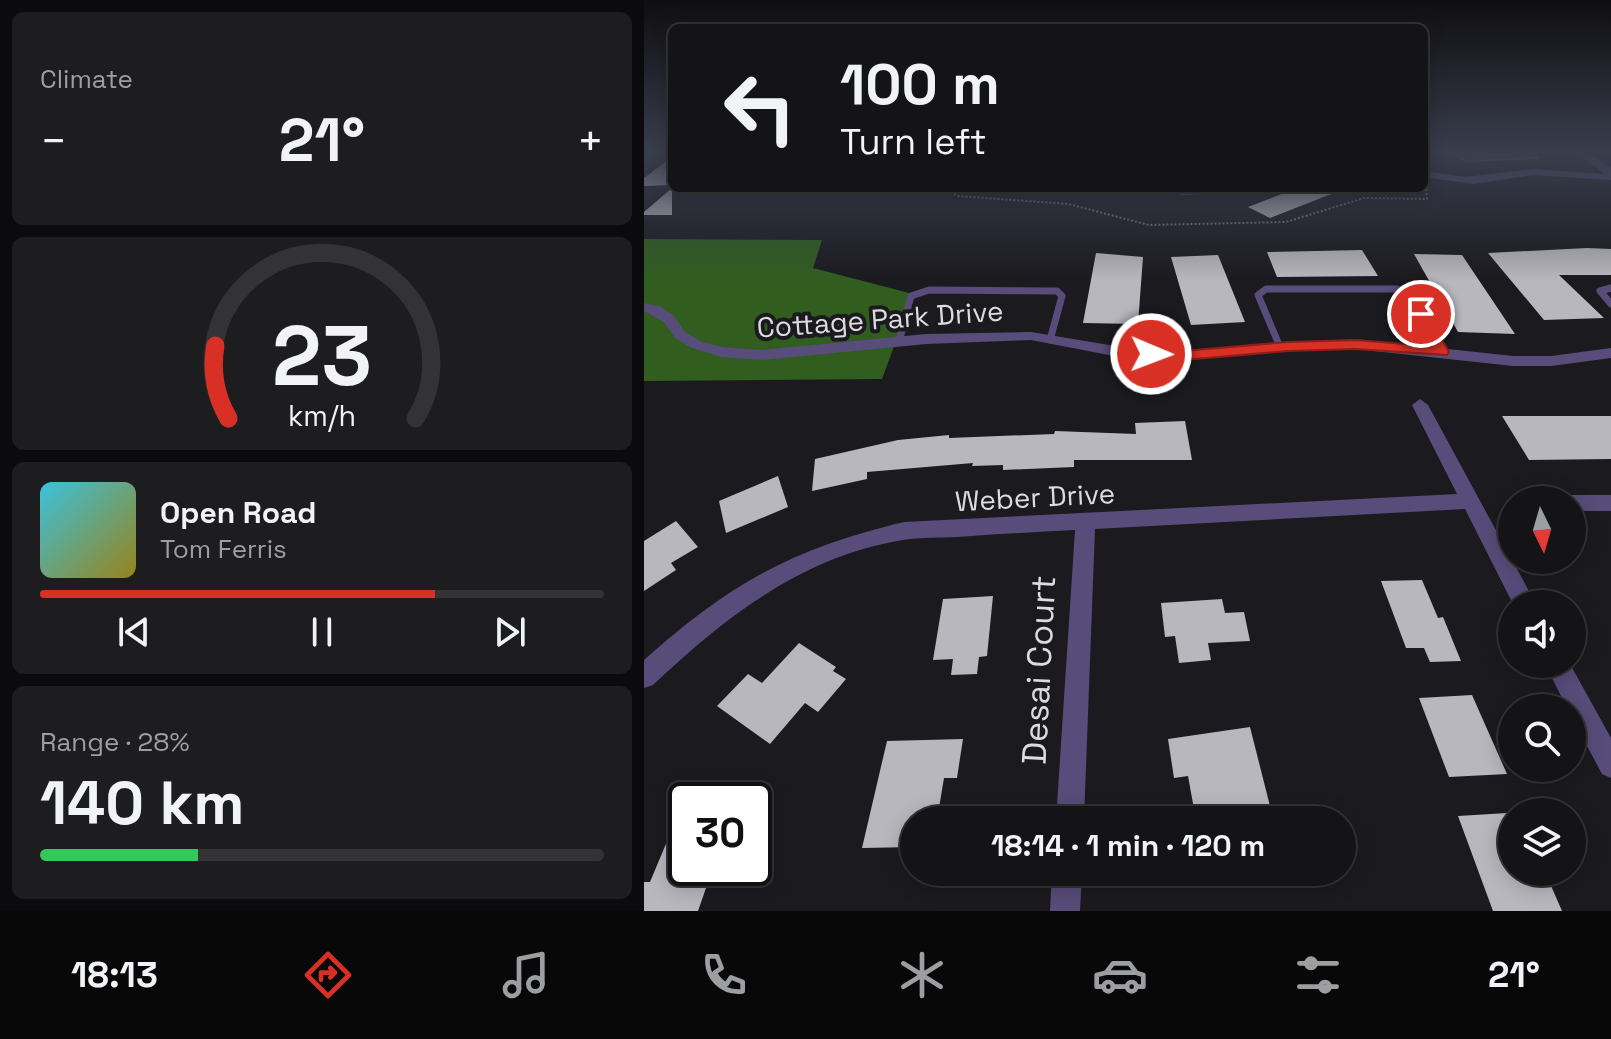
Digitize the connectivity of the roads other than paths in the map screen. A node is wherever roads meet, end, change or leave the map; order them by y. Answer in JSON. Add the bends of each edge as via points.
{"nodes":[{"id":1,"x":1611,"y":288,"type":"edge"},
{"id":2,"x":1611,"y":304,"type":"edge"},
{"id":3,"x":644,"y":307,"type":"edge"},
{"id":4,"x":1050,"y":340,"type":"junction"},
{"id":5,"x":899,"y":342,"type":"junction"},
{"id":6,"x":1280,"y":347,"type":"junction"},
{"id":7,"x":1441,"y":352,"type":"junction"},
{"id":8,"x":1611,"y":353,"type":"edge"},
{"id":9,"x":1420,"y":405,"type":"dead end"},
{"id":10,"x":1470,"y":501,"type":"junction"},
{"id":11,"x":1586,"y":503,"type":"edge"},
{"id":12,"x":1611,"y":503,"type":"edge"},
{"id":13,"x":1085,"y":523,"type":"junction"},
{"id":14,"x":1518,"y":590,"type":"edge"},
{"id":15,"x":644,"y":676,"type":"edge"},
{"id":16,"x":1564,"y":678,"type":"edge"},
{"id":17,"x":1611,"y":765,"type":"edge"},
{"id":18,"x":1071,"y":806,"type":"edge"},
{"id":19,"x":1066,"y":886,"type":"edge"},
{"id":20,"x":1065,"y":911,"type":"edge"}],
"edges":[{"from":1,"to":2,"type":"lane","via":[[1600,291]]},
{"from":3,"to":5,"type":"street","name":"Cottage Park Drive","via":[[669,319],[680,335],[697,345],[721,352],[794,353]]},
{"from":4,"to":5,"type":"street","name":"Cottage Park Drive","via":[[1031,336]]},
{"from":4,"to":5,"type":"lane","via":[[1061,303],[1057,291],[944,290],[911,296]]},
{"from":4,"to":6,"type":"street","name":"Cottage Park Drive","via":[[1183,355]]},
{"from":6,"to":7,"type":"street","name":"Cottage Park Drive","via":[[1355,344]]},
{"from":6,"to":7,"type":"lane","via":[[1258,295],[1266,289],[1397,289],[1411,295]]},
{"from":7,"to":8,"type":"street","name":"Cottage Park Drive","via":[[1525,361]]},
{"from":9,"to":10,"type":"street"},
{"from":10,"to":13,"type":"street","name":"Weber Drive"},
{"from":10,"to":14,"type":"street"},
{"from":11,"to":12,"type":"street"},
{"from":13,"to":15,"type":"street","name":"Weber Drive","via":[[904,531],[833,549],[766,579],[699,625]]},
{"from":13,"to":18,"type":"street","name":"Desai Court"},
{"from":16,"to":17,"type":"street"},
{"from":19,"to":20,"type":"street"}]}
